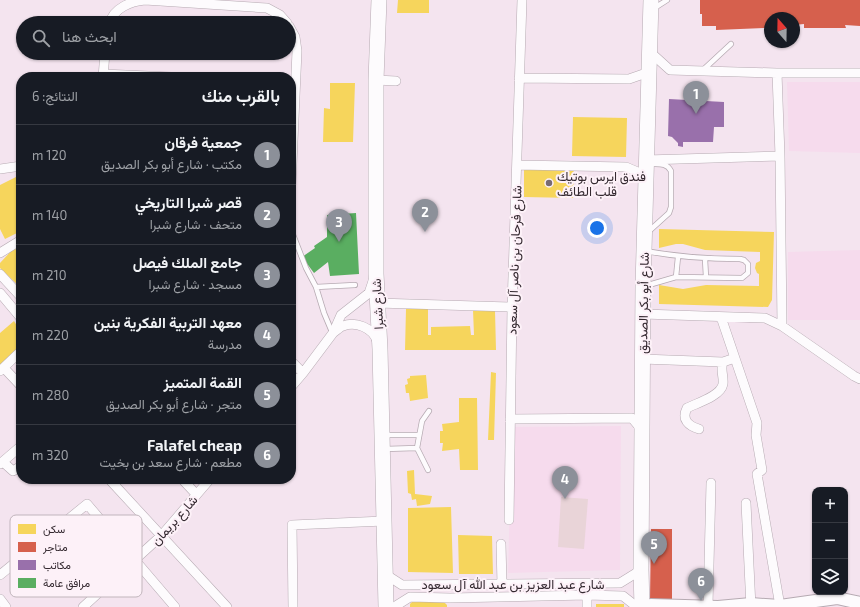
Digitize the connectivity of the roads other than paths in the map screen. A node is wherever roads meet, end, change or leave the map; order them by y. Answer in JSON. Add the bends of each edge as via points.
{"nodes":[{"id":1,"x":379,"y":0,"type":"edge"},
{"id":2,"x":522,"y":0,"type":"edge"},
{"id":3,"x":667,"y":0,"type":"edge"},
{"id":4,"x":651,"y":6,"type":"edge"},
{"id":5,"x":114,"y":16,"type":"edge"},
{"id":6,"x":281,"y":16,"type":"edge"},
{"id":7,"x":296,"y":44,"type":"edge"},
{"id":8,"x":731,"y":44,"type":"dead end"},
{"id":9,"x":649,"y":51,"type":"junction"},
{"id":10,"x":104,"y":60,"type":"edge"},
{"id":11,"x":701,"y":71,"type":"junction"},
{"id":12,"x":103,"y":72,"type":"edge"},
{"id":13,"x":649,"y":72,"type":"junction"},
{"id":14,"x":777,"y":73,"type":"junction"},
{"id":15,"x":860,"y":73,"type":"edge"},
{"id":16,"x":296,"y":74,"type":"edge"},
{"id":17,"x":519,"y":78,"type":"junction"},
{"id":18,"x":376,"y":80,"type":"junction"},
{"id":19,"x":396,"y":81,"type":"dead end"},
{"id":20,"x":780,"y":156,"type":"junction"},
{"id":21,"x":517,"y":165,"type":"junction"},
{"id":22,"x":647,"y":166,"type":"junction"},
{"id":23,"x":16,"y":167,"type":"edge"},
{"id":24,"x":0,"y":169,"type":"edge"},
{"id":25,"x":645,"y":234,"type":"junction"},
{"id":26,"x":16,"y":243,"type":"edge"},
{"id":27,"x":296,"y":243,"type":"edge"},
{"id":28,"x":644,"y":251,"type":"junction"},
{"id":29,"x":0,"y":253,"type":"edge"},
{"id":30,"x":678,"y":257,"type":"junction"},
{"id":31,"x":706,"y":259,"type":"junction"},
{"id":32,"x":0,"y":274,"type":"edge"},
{"id":33,"x":376,"y":274,"type":"junction"},
{"id":34,"x":706,"y":277,"type":"junction"},
{"id":35,"x":676,"y":278,"type":"junction"},
{"id":36,"x":355,"y":285,"type":"dead end"},
{"id":37,"x":643,"y":286,"type":"junction"},
{"id":38,"x":316,"y":287,"type":"junction"},
{"id":39,"x":16,"y":291,"type":"edge"},
{"id":40,"x":0,"y":293,"type":"edge"},
{"id":41,"x":377,"y":303,"type":"junction"},
{"id":42,"x":512,"y":306,"type":"junction"},
{"id":43,"x":16,"y":312,"type":"edge"},
{"id":44,"x":643,"y":314,"type":"junction"},
{"id":45,"x":721,"y":317,"type":"junction"},
{"id":46,"x":782,"y":326,"type":"junction"},
{"id":47,"x":333,"y":333,"type":"junction"},
{"id":48,"x":380,"y":349,"type":"junction"},
{"id":49,"x":16,"y":356,"type":"edge"},
{"id":50,"x":736,"y":358,"type":"junction"},
{"id":51,"x":642,"y":359,"type":"junction"},
{"id":52,"x":723,"y":362,"type":"junction"},
{"id":53,"x":296,"y":366,"type":"edge"},
{"id":54,"x":2,"y":370,"type":"edge"},
{"id":55,"x":303,"y":373,"type":"junction"},
{"id":56,"x":860,"y":379,"type":"edge"},
{"id":57,"x":296,"y":381,"type":"edge"},
{"id":58,"x":16,"y":382,"type":"edge"},
{"id":59,"x":429,"y":410,"type":"dead end"},
{"id":60,"x":510,"y":419,"type":"junction"},
{"id":61,"x":700,"y":429,"type":"dead end"},
{"id":62,"x":642,"y":430,"type":"junction"},
{"id":63,"x":418,"y":435,"type":"junction"},
{"id":64,"x":382,"y":442,"type":"junction"},
{"id":65,"x":417,"y":448,"type":"junction"},
{"id":66,"x":16,"y":450,"type":"edge"},
{"id":67,"x":2,"y":463,"type":"edge"},
{"id":68,"x":16,"y":469,"type":"edge"},
{"id":69,"x":428,"y":470,"type":"dead end"},
{"id":70,"x":711,"y":483,"type":"dead end"},
{"id":71,"x":114,"y":484,"type":"edge"},
{"id":72,"x":187,"y":484,"type":"edge"},
{"id":73,"x":205,"y":484,"type":"edge"},
{"id":74,"x":196,"y":494,"type":"junction"},
{"id":75,"x":746,"y":503,"type":"dead end"},
{"id":76,"x":74,"y":515,"type":"edge"},
{"id":77,"x":97,"y":515,"type":"edge"},
{"id":78,"x":509,"y":520,"type":"dead end"},
{"id":79,"x":384,"y":521,"type":"junction"},
{"id":80,"x":162,"y":535,"type":"junction"},
{"id":81,"x":501,"y":544,"type":"dead end"},
{"id":82,"x":142,"y":554,"type":"edge"},
{"id":83,"x":10,"y":567,"type":"edge"},
{"id":84,"x":142,"y":567,"type":"edge"},
{"id":85,"x":641,"y":570,"type":"junction"},
{"id":86,"x":385,"y":574,"type":"junction"},
{"id":87,"x":0,"y":575,"type":"edge"},
{"id":88,"x":502,"y":585,"type":"junction"},
{"id":89,"x":587,"y":595,"type":"junction"},
{"id":90,"x":836,"y":595,"type":"edge"},
{"id":91,"x":97,"y":597,"type":"edge"},
{"id":92,"x":0,"y":599,"type":"edge"},
{"id":93,"x":450,"y":602,"type":"edge"},
{"id":94,"x":860,"y":603,"type":"edge"},
{"id":95,"x":88,"y":605,"type":"edge"},
{"id":96,"x":751,"y":605,"type":"edge"},
{"id":97,"x":780,"y":606,"type":"edge"},
{"id":98,"x":6,"y":607,"type":"edge"},
{"id":99,"x":175,"y":607,"type":"edge"},
{"id":100,"x":227,"y":607,"type":"edge"},
{"id":101,"x":293,"y":607,"type":"edge"},
{"id":102,"x":386,"y":607,"type":"edge"},
{"id":103,"x":394,"y":607,"type":"edge"},
{"id":104,"x":587,"y":607,"type":"edge"},
{"id":105,"x":637,"y":607,"type":"edge"},
{"id":106,"x":642,"y":607,"type":"edge"},
{"id":107,"x":650,"y":607,"type":"edge"},
{"id":108,"x":715,"y":607,"type":"edge"}],
"edges":[{"from":1,"to":18,"type":"main road","name":"شارع شبرا"},
{"from":2,"to":17,"type":"street","name":"شارع فرحان بن ناصر آل سعود"},
{"from":3,"to":4,"type":"lane"},
{"from":4,"to":9,"type":"main road","name":"شارع أبو بكر الصديق"},
{"from":5,"to":6,"type":"street","via":[[127,4],[145,0],[267,8]]},
{"from":7,"to":16,"type":"street"},
{"from":8,"to":11,"type":"lane"},
{"from":9,"to":11,"type":"street","via":[[670,70]]},
{"from":9,"to":13,"type":"main road","name":"شارع أبو بكر الصديق"},
{"from":10,"to":12,"type":"street"},
{"from":11,"to":14,"type":"street"},
{"from":13,"to":17,"type":"street","via":[[629,79]]},
{"from":13,"to":22,"type":"main road","name":"شارع أبو بكر الصديق"},
{"from":14,"to":15,"type":"street"},
{"from":14,"to":20,"type":"street"},
{"from":17,"to":21,"type":"street","name":"شارع فرحان بن ناصر آل سعود"},
{"from":18,"to":19,"type":"street"},
{"from":18,"to":33,"type":"main road","name":"شارع شبرا"},
{"from":20,"to":22,"type":"street"},
{"from":20,"to":46,"type":"street"},
{"from":21,"to":22,"type":"street"},
{"from":21,"to":42,"type":"street","name":"شارع فرحان بن ناصر آل سعود"},
{"from":22,"to":25,"type":"main road","name":"شارع أبو بكر الصديق"},
{"from":22,"to":25,"type":"lane","via":[[669,167],[671,207],[669,212]]},
{"from":23,"to":24,"type":"street"},
{"from":25,"to":28,"type":"main road","name":"شارع أبو بكر الصديق"},
{"from":26,"to":29,"type":"street"},
{"from":27,"to":38,"type":"lane"},
{"from":28,"to":30,"type":"lane"},
{"from":28,"to":37,"type":"main road","name":"شارع أبو بكر الصديق"},
{"from":30,"to":31,"type":"lane"},
{"from":30,"to":35,"type":"lane"},
{"from":31,"to":34,"type":"lane"},
{"from":31,"to":34,"type":"lane","via":[[744,260],[748,264],[748,273],[742,278]]},
{"from":32,"to":39,"type":"street"},
{"from":33,"to":41,"type":"main road","name":"شارع شبرا"},
{"from":33,"to":47,"type":"street","via":[[369,293],[340,315]]},
{"from":34,"to":35,"type":"lane"},
{"from":35,"to":37,"type":"lane"},
{"from":36,"to":38,"type":"lane"},
{"from":37,"to":44,"type":"main road","name":"شارع أبو بكر الصديق"},
{"from":38,"to":47,"type":"lane"},
{"from":40,"to":43,"type":"street"},
{"from":41,"to":42,"type":"street"},
{"from":41,"to":48,"type":"main road","name":"شارع شبرا"},
{"from":42,"to":60,"type":"street","name":"شارع فرحان بن ناصر آل سعود"},
{"from":44,"to":45,"type":"street"},
{"from":44,"to":51,"type":"main road","name":"شارع أبو بكر الصديق"},
{"from":45,"to":46,"type":"street","via":[[765,318]]},
{"from":45,"to":50,"type":"street"},
{"from":46,"to":56,"type":"street"},
{"from":47,"to":48,"type":"street","via":[[349,325],[356,324],[368,328],[376,337]]},
{"from":47,"to":55,"type":"street"},
{"from":48,"to":64,"type":"main road","name":"شارع شبرا"},
{"from":49,"to":54,"type":"street"},
{"from":50,"to":52,"type":"street"},
{"from":50,"to":97,"type":"street","via":[[757,423],[756,435],[762,470],[758,474]]},
{"from":51,"to":52,"type":"street"},
{"from":51,"to":62,"type":"main road","name":"شارع أبو بكر الصديق"},
{"from":52,"to":61,"type":"street","via":[[723,385],[719,391],[714,396],[687,408],[685,412],[688,424]]},
{"from":53,"to":55,"type":"street"},
{"from":54,"to":58,"type":"street"},
{"from":55,"to":57,"type":"street"},
{"from":59,"to":63,"type":"lane"},
{"from":60,"to":62,"type":"street","via":[[632,418]]},
{"from":60,"to":78,"type":"street","name":"شارع فرحان بن ناصر آل سعود"},
{"from":62,"to":85,"type":"main road","name":"شارع أبو بكر الصديق"},
{"from":63,"to":64,"type":"lane"},
{"from":63,"to":65,"type":"lane"},
{"from":64,"to":65,"type":"lane"},
{"from":64,"to":79,"type":"main road","name":"شارع شبرا"},
{"from":65,"to":69,"type":"lane"},
{"from":66,"to":67,"type":"street"},
{"from":67,"to":68,"type":"street","via":[[10,470]]},
{"from":70,"to":108,"type":"street"},
{"from":71,"to":80,"type":"street"},
{"from":72,"to":74,"type":"street"},
{"from":73,"to":74,"type":"street","name":"شارع بريمان"},
{"from":74,"to":80,"type":"street","name":"شارع بريمان"},
{"from":75,"to":96,"type":"street"},
{"from":76,"to":77,"type":"street","via":[[87,504]]},
{"from":79,"to":86,"type":"main road","name":"شارع شبرا"},
{"from":79,"to":101,"type":"street","via":[[292,525]]},
{"from":80,"to":82,"type":"street","name":"شارع بريمان"},
{"from":80,"to":100,"type":"street"},
{"from":81,"to":88,"type":"street"},
{"from":83,"to":87,"type":"street"},
{"from":84,"to":99,"type":"street"},
{"from":85,"to":88,"type":"street","name":"شارع عبد العزيز بن عبد الله آل سعود","via":[[620,583]]},
{"from":85,"to":106,"type":"main road","name":"شارع أبو بكر الصديق"},
{"from":86,"to":88,"type":"street","name":"شارع عبد العزيز بن عبد الله آل سعود","via":[[402,585]]},
{"from":86,"to":102,"type":"main road","name":"شارع شبرا"},
{"from":89,"to":93,"type":"street","name":"شارع عبد العزيز بن عبد الله آل سعود"},
{"from":89,"to":104,"type":"street"},
{"from":89,"to":105,"type":"street","name":"شارع عبد العزيز بن عبد الله آل سعود","via":[[623,596]]},
{"from":90,"to":94,"type":"street"},
{"from":90,"to":97,"type":"street"},
{"from":91,"to":95,"type":"street","name":"شارع بريمان"},
{"from":92,"to":98,"type":"street"},
{"from":93,"to":103,"type":"street","name":"شارع عبد العزيز بن عبد الله آل سعود","via":[[410,597]]},
{"from":96,"to":97,"type":"street"},
{"from":96,"to":108,"type":"street"},
{"from":107,"to":108,"type":"street"}]}
